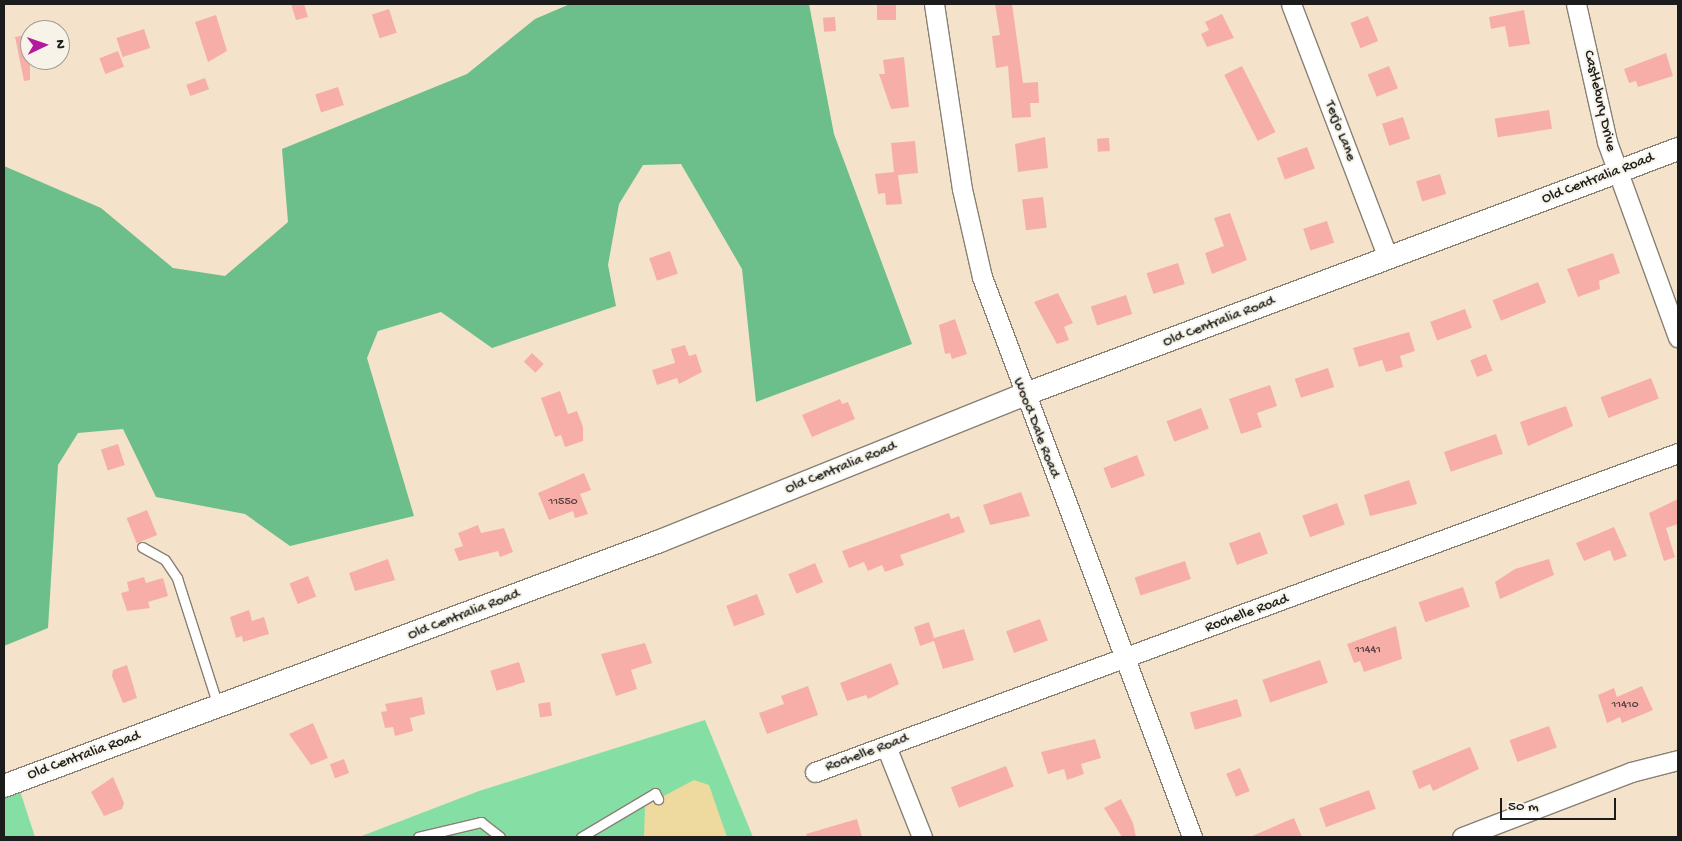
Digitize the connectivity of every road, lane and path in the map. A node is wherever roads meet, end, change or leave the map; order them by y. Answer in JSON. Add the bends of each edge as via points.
{"nodes":[{"id":1,"x":934,"y":4,"type":"edge"},
{"id":2,"x":1291,"y":4,"type":"edge"},
{"id":3,"x":1576,"y":4,"type":"edge"},
{"id":4,"x":1678,"y":149,"type":"edge"},
{"id":5,"x":1617,"y":172,"type":"junction"},
{"id":6,"x":1388,"y":258,"type":"junction"},
{"id":7,"x":1678,"y":337,"type":"edge"},
{"id":8,"x":1023,"y":395,"type":"junction"},
{"id":9,"x":1678,"y":453,"type":"edge"},
{"id":10,"x":142,"y":547,"type":"dead end"},
{"id":11,"x":1123,"y":661,"type":"junction"},
{"id":12,"x":218,"y":708,"type":"junction"},
{"id":13,"x":886,"y":746,"type":"junction"},
{"id":14,"x":1678,"y":760,"type":"edge"},
{"id":15,"x":815,"y":772,"type":"dead end"},
{"id":16,"x":4,"y":786,"type":"edge"},
{"id":17,"x":658,"y":799,"type":"dead end"},
{"id":18,"x":418,"y":837,"type":"edge"},
{"id":19,"x":500,"y":837,"type":"edge"},
{"id":20,"x":581,"y":837,"type":"edge"},
{"id":21,"x":922,"y":837,"type":"edge"},
{"id":22,"x":1192,"y":837,"type":"edge"},
{"id":23,"x":1462,"y":837,"type":"edge"}],
"edges":[{"from":1,"to":8,"type":"street","name":"Wood Dale Road","via":[[971,234]]},
{"from":2,"to":6,"type":"street","name":"Terjo Lane"},
{"from":3,"to":5,"type":"street","name":"Castlebury Drive"},
{"from":4,"to":5,"type":"street","name":"Old Centralia Road"},
{"from":5,"to":6,"type":"street","name":"Old Centralia Road"},
{"from":5,"to":7,"type":"street","name":"Castlebury Drive"},
{"from":6,"to":8,"type":"street","name":"Old Centralia Road"},
{"from":8,"to":11,"type":"street","name":"Wood Dale Road"},
{"from":8,"to":12,"type":"street","name":"Old Centralia Road","via":[[660,541]]},
{"from":9,"to":11,"type":"street","name":"Rochelle Road"},
{"from":10,"to":12,"type":"lane","via":[[165,560],[177,578]]},
{"from":11,"to":13,"type":"street","name":"Rochelle Road"},
{"from":11,"to":22,"type":"street","name":"Wood Dale Road"},
{"from":12,"to":16,"type":"street","name":"Old Centralia Road"},
{"from":13,"to":15,"type":"street","name":"Rochelle Road"},
{"from":13,"to":21,"type":"street"},
{"from":14,"to":23,"type":"street","via":[[1631,772]]},
{"from":17,"to":20,"type":"lane","via":[[655,793]]},
{"from":18,"to":19,"type":"lane","via":[[481,822]]}]}
